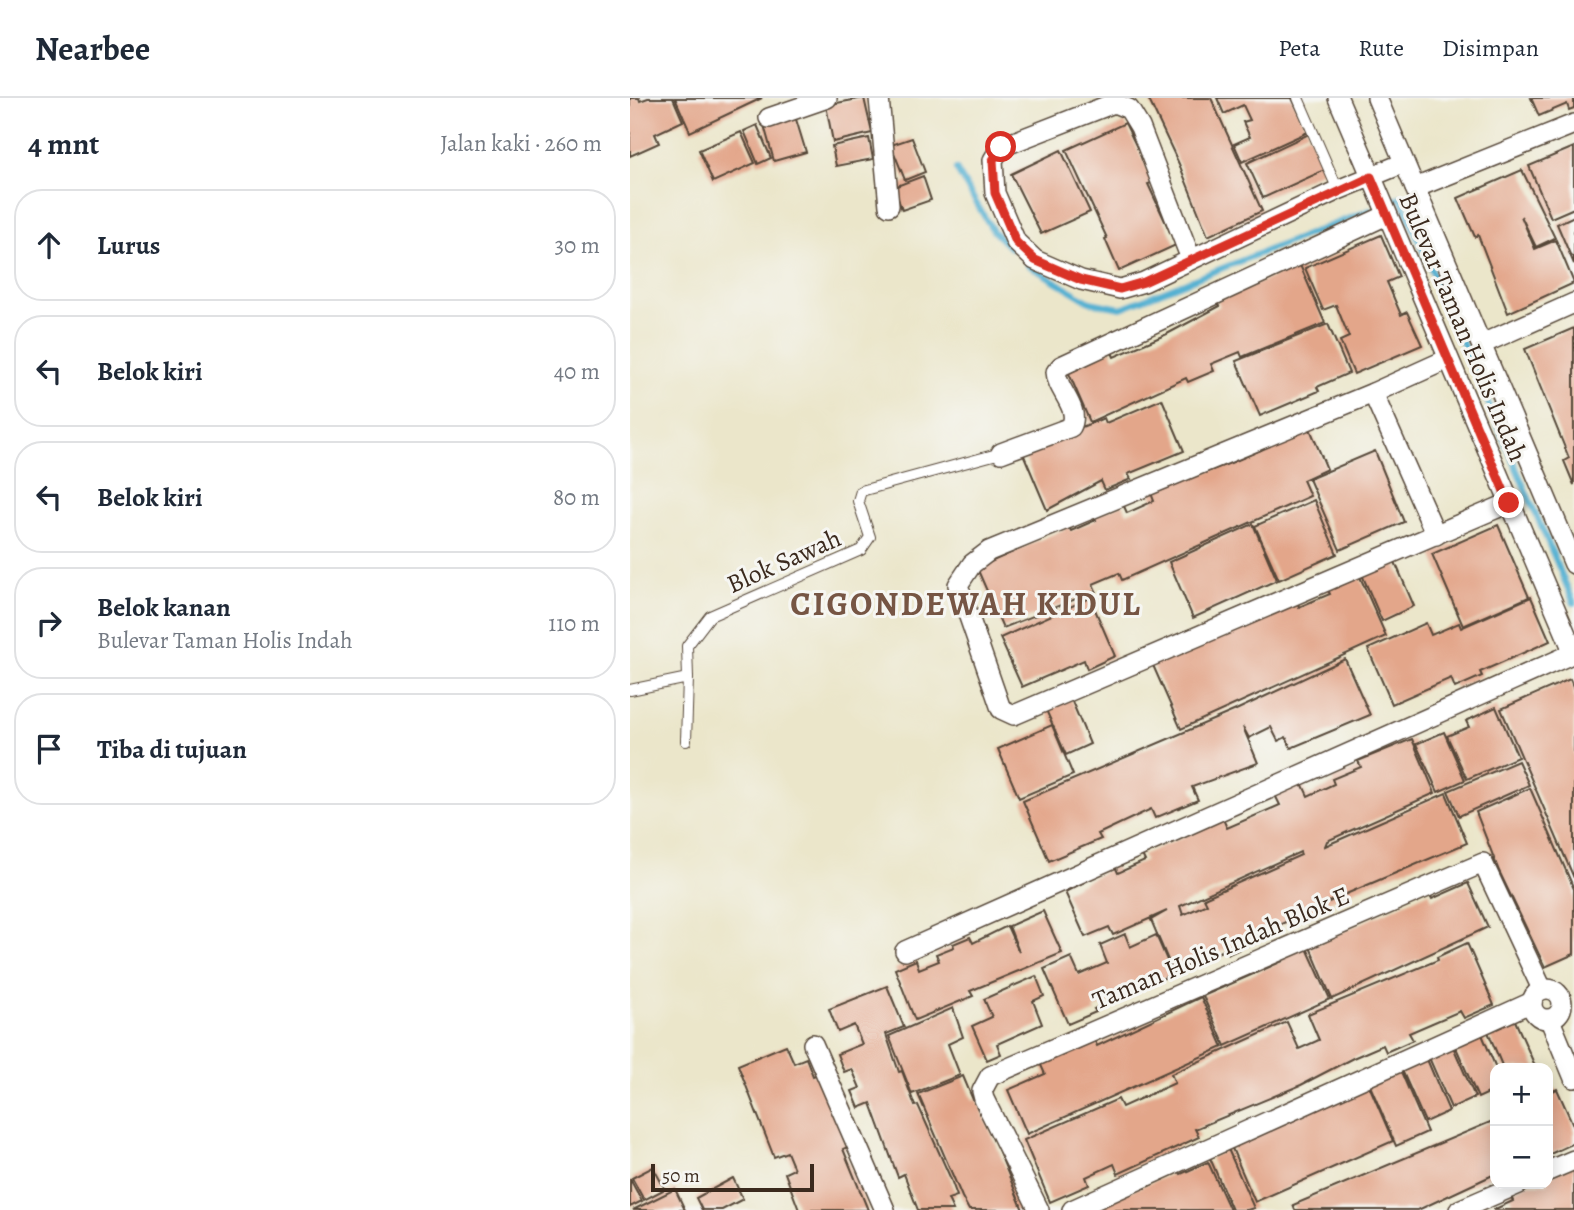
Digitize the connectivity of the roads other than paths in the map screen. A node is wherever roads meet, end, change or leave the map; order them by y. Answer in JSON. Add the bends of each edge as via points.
{"nodes":[{"id":1,"x":827,"y":98,"type":"edge"},
{"id":2,"x":879,"y":98,"type":"edge"},
{"id":3,"x":1298,"y":98,"type":"edge"},
{"id":4,"x":1338,"y":98,"type":"edge"},
{"id":5,"x":1377,"y":98,"type":"edge"},
{"id":6,"x":769,"y":118,"type":"dead end"},
{"id":7,"x":1574,"y":124,"type":"edge"},
{"id":8,"x":1388,"y":170,"type":"junction"},
{"id":9,"x":1415,"y":188,"type":"junction"},
{"id":10,"x":1338,"y":190,"type":"junction"},
{"id":11,"x":889,"y":206,"type":"dead end"},
{"id":12,"x":1387,"y":215,"type":"junction"},
{"id":13,"x":1191,"y":259,"type":"junction"},
{"id":14,"x":1574,"y":303,"type":"edge"},
{"id":15,"x":1482,"y":344,"type":"junction"},
{"id":16,"x":1448,"y":359,"type":"junction"},
{"id":17,"x":1373,"y":393,"type":"junction"},
{"id":18,"x":1001,"y":453,"type":"joint"},
{"id":19,"x":1509,"y":503,"type":"junction"},
{"id":20,"x":1436,"y":535,"type":"junction"},
{"id":21,"x":1574,"y":564,"type":"edge"},
{"id":22,"x":1574,"y":653,"type":"edge"},
{"id":23,"x":688,"y":678,"type":"junction"},
{"id":24,"x":630,"y":690,"type":"edge"},
{"id":25,"x":686,"y":741,"type":"dead end"},
{"id":26,"x":905,"y":951,"type":"dead end"},
{"id":27,"x":1568,"y":995,"type":"edge"},
{"id":28,"x":1537,"y":996,"type":"junction"},
{"id":29,"x":1550,"y":1020,"type":"junction"},
{"id":30,"x":813,"y":1044,"type":"dead end"},
{"id":31,"x":1574,"y":1078,"type":"edge"},
{"id":32,"x":1574,"y":1160,"type":"edge"},
{"id":33,"x":1553,"y":1169,"type":"edge"},
{"id":34,"x":1507,"y":1189,"type":"edge"},
{"id":35,"x":885,"y":1210,"type":"edge"},
{"id":36,"x":1039,"y":1210,"type":"edge"},
{"id":37,"x":1072,"y":1210,"type":"edge"},
{"id":38,"x":1459,"y":1210,"type":"edge"}],
"edges":[{"from":1,"to":6,"type":"street"},
{"from":2,"to":11,"type":"street"},
{"from":3,"to":10,"type":"lane"},
{"from":4,"to":8,"type":"street","name":"Bulevar Taman Holis Indah"},
{"from":5,"to":8,"type":"street","name":"Bulevar Taman Holis Indah"},
{"from":7,"to":9,"type":"street"},
{"from":8,"to":9,"type":"street","name":"Bulevar Taman Holis Indah"},
{"from":8,"to":10,"type":"street"},
{"from":8,"to":12,"type":"street","name":"Bulevar Taman Holis Indah"},
{"from":9,"to":15,"type":"street","name":"Bulevar Taman Holis Indah"},
{"from":10,"to":13,"type":"street"},
{"from":12,"to":16,"type":"street","name":"Bulevar Taman Holis Indah"},
{"from":12,"to":18,"type":"street","via":[[1061,366],[1056,379],[1074,412],[1072,427]]},
{"from":13,"to":13,"type":"street","via":[[1120,289],[1081,280],[1035,260],[1016,242],[995,193],[993,160],[1001,147],[1114,103],[1129,109]]},
{"from":14,"to":15,"type":"street"},
{"from":15,"to":21,"type":"street","name":"Bulevar Taman Holis Indah"},
{"from":16,"to":17,"type":"street"},
{"from":16,"to":19,"type":"street","name":"Bulevar Taman Holis Indah"},
{"from":17,"to":20,"type":"street"},
{"from":17,"to":20,"type":"street","via":[[989,551],[972,564],[958,585],[1001,709],[1014,715]]},
{"from":18,"to":23,"type":"lane","name":"Blok Sawah","via":[[861,491],[858,501],[870,537],[867,545],[710,616],[687,646]]},
{"from":19,"to":20,"type":"street"},
{"from":19,"to":22,"type":"street","name":"Bulevar Taman Holis Indah"},
{"from":22,"to":26,"type":"street"},
{"from":23,"to":24,"type":"lane"},
{"from":23,"to":25,"type":"lane","name":"Blok Sawah"},
{"from":27,"to":28,"type":"street","via":[[1554,989]]},
{"from":27,"to":29,"type":"street","via":[[1559,1016]]},
{"from":28,"to":29,"type":"street","via":[[1533,1011]]},
{"from":28,"to":36,"type":"street","name":"Taman Holis Indah Blok E","via":[[1483,863],[990,1076],[982,1091],[984,1099]]},
{"from":28,"to":37,"type":"street"},
{"from":29,"to":31,"type":"street"},
{"from":30,"to":35,"type":"street"},
{"from":32,"to":33,"type":"street"},
{"from":34,"to":38,"type":"street"}]}
